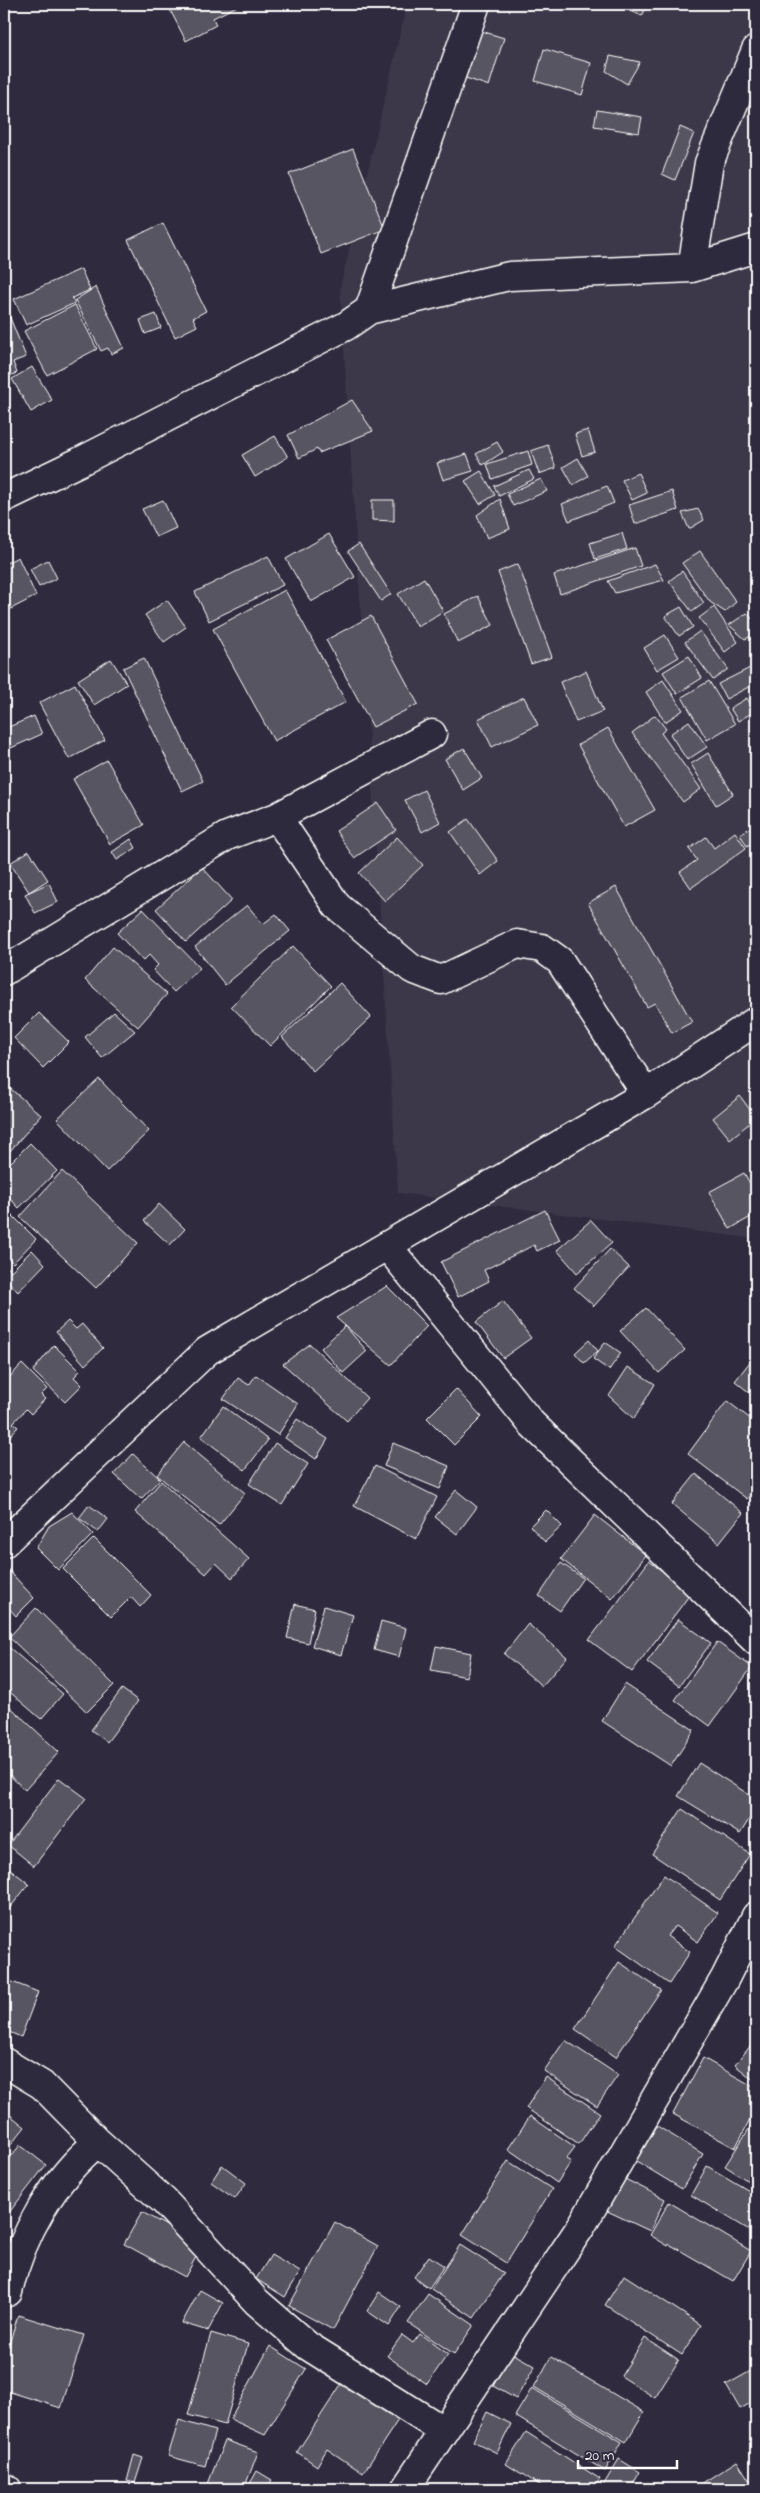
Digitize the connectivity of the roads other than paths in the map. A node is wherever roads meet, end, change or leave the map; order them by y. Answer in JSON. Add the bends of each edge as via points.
{"nodes":[{"id":1,"x":476,"y":4,"type":"edge"},
{"id":2,"x":756,"y":50,"type":"edge"},
{"id":3,"x":756,"y":248,"type":"edge"},
{"id":4,"x":692,"y":268,"type":"junction"},
{"id":5,"x":369,"y":310,"type":"junction"},
{"id":6,"x":4,"y":498,"type":"edge"},
{"id":7,"x":432,"y":734,"type":"dead end"},
{"id":8,"x":277,"y":816,"type":"junction"},
{"id":9,"x":4,"y":970,"type":"edge"},
{"id":10,"x":756,"y":1021,"type":"edge"},
{"id":11,"x":646,"y":1094,"type":"junction"},
{"id":12,"x":388,"y":1247,"type":"junction"},
{"id":13,"x":4,"y":1543,"type":"edge"},
{"id":14,"x":756,"y":1641,"type":"edge"},
{"id":15,"x":756,"y":1916,"type":"edge"},
{"id":16,"x":4,"y":2062,"type":"edge"},
{"id":17,"x":98,"y":2142,"type":"junction"},
{"id":18,"x":8,"y":2292,"type":"dead end"},
{"id":19,"x":444,"y":2430,"type":"junction"},
{"id":20,"x":4,"y":2487,"type":"edge"},
{"id":21,"x":8,"y":2489,"type":"edge"},
{"id":22,"x":405,"y":2489,"type":"edge"}],
"edges":[{"from":1,"to":5,"type":"street"},
{"from":2,"to":4,"type":"street","via":[[710,163]]},
{"from":3,"to":4,"type":"street"},
{"from":4,"to":5,"type":"street","via":[[509,276]]},
{"from":5,"to":6,"type":"street","via":[[337,330]]},
{"from":7,"to":8,"type":"street"},
{"from":8,"to":9,"type":"street","via":[[227,836]]},
{"from":8,"to":11,"type":"street","via":[[337,906],[412,969],[441,980],[517,944],[542,948],[560,961]]},
{"from":10,"to":11,"type":"street"},
{"from":11,"to":12,"type":"street"},
{"from":12,"to":13,"type":"street","via":[[207,1351]]},
{"from":12,"to":14,"type":"street","via":[[531,1422]]},
{"from":15,"to":19,"type":"street","via":[[725,1978],[582,2225]]},
{"from":16,"to":17,"type":"street","via":[[42,2085]]},
{"from":17,"to":18,"type":"street","via":[[82,2155],[51,2192],[15,2264]]},
{"from":17,"to":19,"type":"street","via":[[164,2201],[258,2302],[308,2346]]},
{"from":19,"to":22,"type":"street"},
{"from":20,"to":21,"type":"street"}]}
